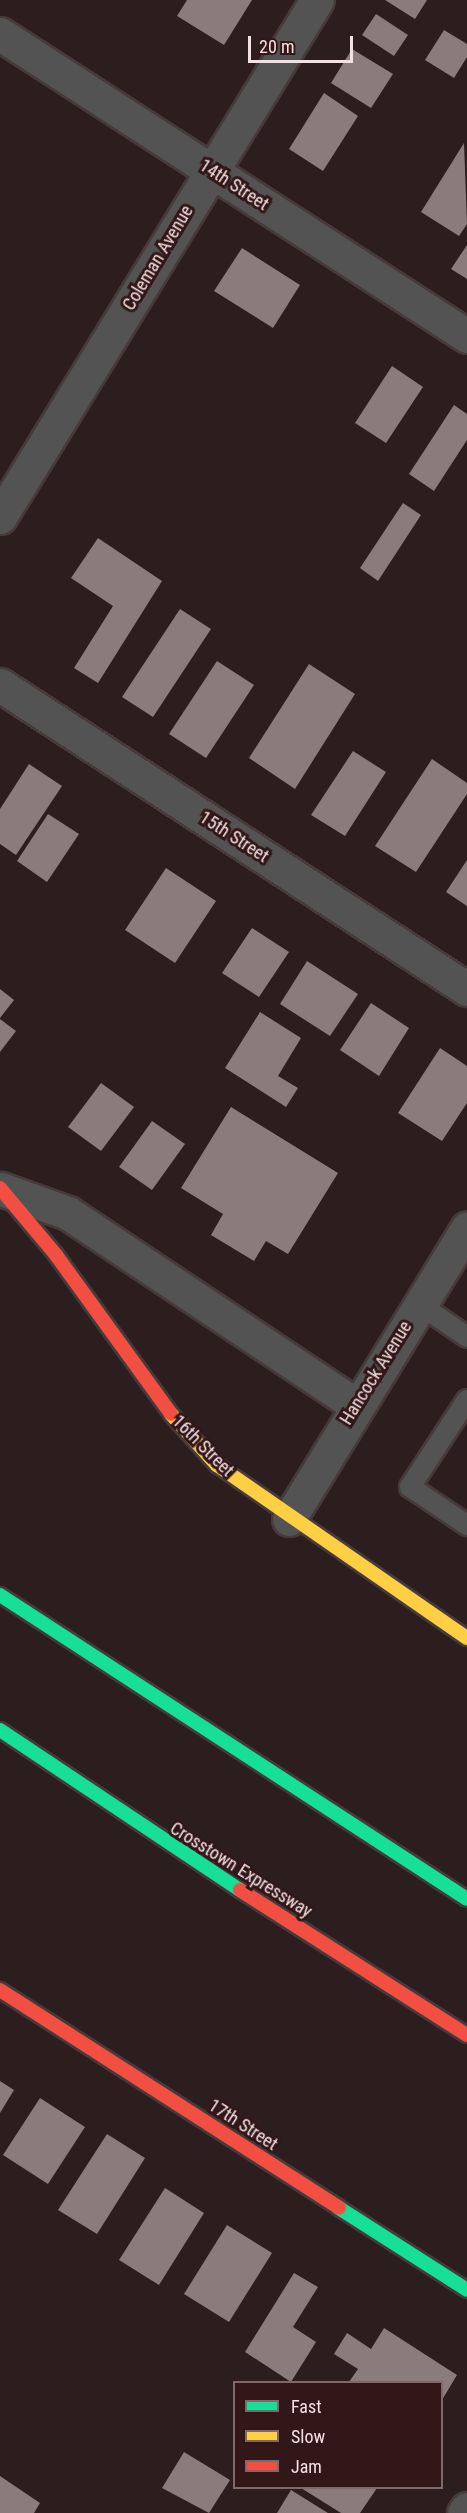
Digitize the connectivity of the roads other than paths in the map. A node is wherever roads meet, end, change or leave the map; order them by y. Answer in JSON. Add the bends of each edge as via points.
{"nodes":[{"id":1,"x":317,"y":0,"type":"edge"},
{"id":2,"x":0,"y":34,"type":"edge"},
{"id":3,"x":212,"y":170,"type":"junction"},
{"id":4,"x":467,"y":336,"type":"edge"},
{"id":5,"x":0,"y":517,"type":"edge"},
{"id":6,"x":0,"y":685,"type":"edge"},
{"id":7,"x":467,"y":989,"type":"edge"},
{"id":8,"x":0,"y":1188,"type":"edge"},
{"id":9,"x":467,"y":1228,"type":"edge"},
{"id":10,"x":419,"y":1304,"type":"junction"},
{"id":11,"x":467,"y":1337,"type":"edge"},
{"id":12,"x":467,"y":1400,"type":"edge"},
{"id":13,"x":356,"y":1404,"type":"junction"},
{"id":14,"x":289,"y":1520,"type":"junction"},
{"id":15,"x":467,"y":1526,"type":"edge"},
{"id":16,"x":0,"y":1589,"type":"edge"},
{"id":17,"x":0,"y":1594,"type":"edge"},
{"id":18,"x":15,"y":1605,"type":"junction"},
{"id":19,"x":467,"y":1638,"type":"edge"},
{"id":20,"x":0,"y":1730,"type":"edge"},
{"id":21,"x":467,"y":1899,"type":"edge"},
{"id":22,"x":0,"y":1990,"type":"edge"},
{"id":23,"x":467,"y":2035,"type":"edge"},
{"id":24,"x":467,"y":2290,"type":"edge"},
{"id":25,"x":467,"y":2509,"type":"edge"},
{"id":26,"x":464,"y":2513,"type":"edge"}],
"edges":[{"from":1,"to":3,"type":"street","name":"Coleman Avenue"},
{"from":2,"to":3,"type":"street","name":"14th Street"},
{"from":3,"to":4,"type":"street","name":"14th Street"},
{"from":3,"to":5,"type":"street","name":"Coleman Avenue"},
{"from":6,"to":7,"type":"street","name":"15th Street"},
{"from":8,"to":13,"type":"street","name":"16th Street","via":[[68,1213]]},
{"from":8,"to":14,"type":"main road","name":"16th Street","via":[[56,1255],[147,1386],[217,1465]]},
{"from":9,"to":10,"type":"street","name":"Hancock Avenue"},
{"from":10,"to":11,"type":"lane"},
{"from":10,"to":13,"type":"street","name":"Hancock Avenue"},
{"from":12,"to":15,"type":"lane","via":[[410,1487]]},
{"from":13,"to":14,"type":"street","name":"Hancock Avenue"},
{"from":14,"to":19,"type":"main road","name":"16th Street"},
{"from":16,"to":18,"type":"main road"},
{"from":17,"to":18,"type":"main road"},
{"from":18,"to":21,"type":"main road"},
{"from":20,"to":23,"type":"main road","name":"Crosstown Expressway","via":[[90,1795]]},
{"from":22,"to":24,"type":"main road","name":"17th Street"},
{"from":25,"to":26,"type":"street"}]}
